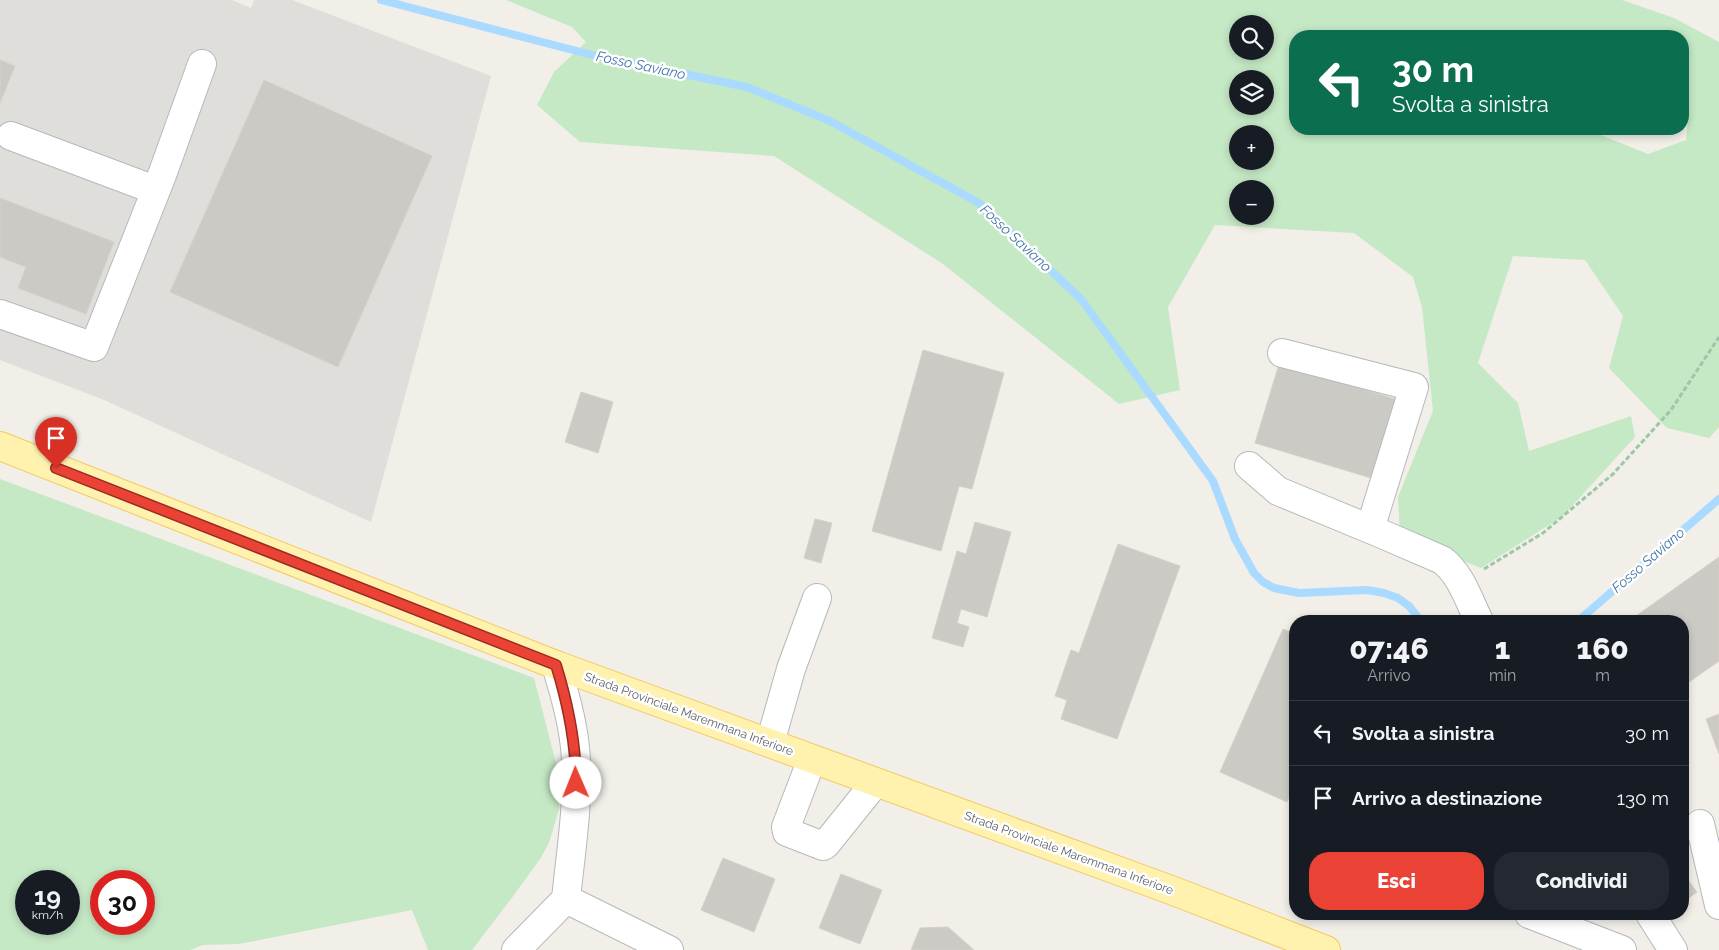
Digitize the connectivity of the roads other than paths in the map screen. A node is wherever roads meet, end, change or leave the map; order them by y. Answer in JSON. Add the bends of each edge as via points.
{"nodes":[{"id":1,"x":202,"y":64,"type":"dead end"},
{"id":2,"x":11,"y":136,"type":"dead end"},
{"id":3,"x":156,"y":190,"type":"junction"},
{"id":4,"x":0,"y":314,"type":"edge"},
{"id":5,"x":1282,"y":353,"type":"dead end"},
{"id":6,"x":0,"y":446,"type":"edge"},
{"id":7,"x":1249,"y":466,"type":"dead end"},
{"id":8,"x":1370,"y":529,"type":"junction"},
{"id":9,"x":817,"y":598,"type":"dead end"},
{"id":10,"x":1476,"y":615,"type":"edge"},
{"id":11,"x":556,"y":665,"type":"junction"},
{"id":12,"x":770,"y":743,"type":"junction"},
{"id":13,"x":812,"y":759,"type":"junction"},
{"id":14,"x":875,"y":783,"type":"junction"},
{"id":15,"x":1700,"y":824,"type":"dead end"},
{"id":16,"x":566,"y":899,"type":"junction"},
{"id":17,"x":1719,"y":905,"type":"edge"},
{"id":18,"x":1544,"y":920,"type":"edge"},
{"id":19,"x":1654,"y":920,"type":"edge"},
{"id":20,"x":516,"y":950,"type":"edge"},
{"id":21,"x":669,"y":950,"type":"edge"},
{"id":22,"x":1326,"y":950,"type":"edge"},
{"id":23,"x":1622,"y":950,"type":"edge"},
{"id":24,"x":1673,"y":950,"type":"edge"}],
"edges":[{"from":1,"to":3,"type":"street"},
{"from":2,"to":3,"type":"street"},
{"from":3,"to":4,"type":"street","via":[[94,347]]},
{"from":5,"to":8,"type":"street","via":[[1414,388]]},
{"from":6,"to":11,"type":"main road","name":"Strada Provinciale Maremmana Inferiore"},
{"from":7,"to":8,"type":"street","via":[[1278,491]]},
{"from":8,"to":10,"type":"street","via":[[1434,556],[1449,566]]},
{"from":9,"to":12,"type":"street","via":[[791,669]]},
{"from":11,"to":12,"type":"main road","name":"Strada Provinciale Maremmana Inferiore"},
{"from":11,"to":16,"type":"street","via":[[571,719],[576,765]]},
{"from":12,"to":13,"type":"main road","name":"Strada Provinciale Maremmana Inferiore"},
{"from":13,"to":14,"type":"main road","name":"Strada Provinciale Maremmana Inferiore"},
{"from":13,"to":14,"type":"street","via":[[786,827],[788,832],[823,846]]},
{"from":14,"to":22,"type":"main road","name":"Strada Provinciale Maremmana Inferiore"},
{"from":15,"to":17,"type":"street"},
{"from":16,"to":20,"type":"street"},
{"from":16,"to":21,"type":"street"},
{"from":18,"to":23,"type":"street"},
{"from":19,"to":24,"type":"street"}]}
